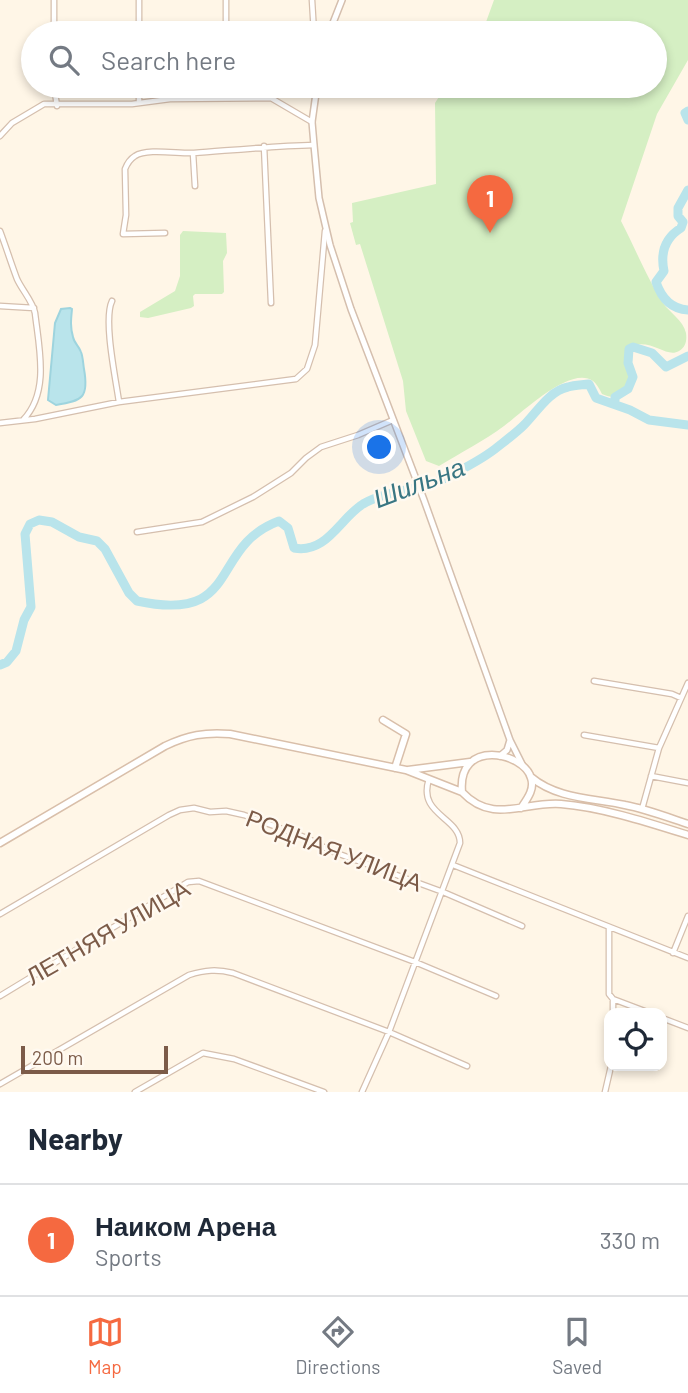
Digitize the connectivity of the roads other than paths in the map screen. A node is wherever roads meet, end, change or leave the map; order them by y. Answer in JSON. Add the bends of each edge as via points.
{"nodes":[{"id":1,"x":54,"y":0,"type":"edge"},
{"id":2,"x":139,"y":0,"type":"edge"},
{"id":3,"x":226,"y":0,"type":"edge"},
{"id":4,"x":312,"y":0,"type":"edge"},
{"id":5,"x":342,"y":0,"type":"edge"},
{"id":6,"x":54,"y":21,"type":"edge"},
{"id":7,"x":139,"y":21,"type":"edge"},
{"id":8,"x":226,"y":21,"type":"edge"},
{"id":9,"x":313,"y":21,"type":"edge"},
{"id":10,"x":334,"y":21,"type":"edge"},
{"id":11,"x":56,"y":98,"type":"edge"},
{"id":12,"x":139,"y":98,"type":"edge"},
{"id":13,"x":225,"y":98,"type":"joint"},
{"id":14,"x":315,"y":98,"type":"edge"},
{"id":15,"x":139,"y":103,"type":"junction"},
{"id":16,"x":57,"y":106,"type":"junction"},
{"id":17,"x":312,"y":122,"type":"junction"},
{"id":18,"x":0,"y":136,"type":"edge"},
{"id":19,"x":314,"y":145,"type":"junction"},
{"id":20,"x":264,"y":146,"type":"junction"},
{"id":21,"x":193,"y":153,"type":"junction"},
{"id":22,"x":195,"y":186,"type":"dead end"},
{"id":23,"x":325,"y":228,"type":"junction"},
{"id":24,"x":0,"y":231,"type":"edge"},
{"id":25,"x":165,"y":233,"type":"dead end"},
{"id":26,"x":335,"y":261,"type":"junction"},
{"id":27,"x":322,"y":263,"type":"junction"},
{"id":28,"x":112,"y":301,"type":"dead end"},
{"id":29,"x":271,"y":303,"type":"dead end"},
{"id":30,"x":0,"y":306,"type":"edge"},
{"id":31,"x":34,"y":308,"type":"junction"},
{"id":32,"x":119,"y":402,"type":"junction"},
{"id":33,"x":33,"y":410,"type":"junction"},
{"id":34,"x":35,"y":419,"type":"junction"},
{"id":35,"x":393,"y":420,"type":"junction"},
{"id":36,"x":23,"y":421,"type":"junction"},
{"id":37,"x":0,"y":423,"type":"edge"},
{"id":38,"x":137,"y":532,"type":"dead end"},
{"id":39,"x":594,"y":681,"type":"dead end"},
{"id":40,"x":688,"y":683,"type":"edge"},
{"id":41,"x":681,"y":698,"type":"junction"},
{"id":42,"x":383,"y":720,"type":"dead end"},
{"id":43,"x":584,"y":735,"type":"dead end"},
{"id":44,"x":510,"y":740,"type":"junction"},
{"id":45,"x":659,"y":748,"type":"junction"},
{"id":46,"x":500,"y":756,"type":"junction"},
{"id":47,"x":470,"y":762,"type":"junction"},
{"id":48,"x":523,"y":766,"type":"junction"},
{"id":49,"x":395,"y":768,"type":"junction"},
{"id":50,"x":406,"y":770,"type":"junction"},
{"id":51,"x":651,"y":776,"type":"junction"},
{"id":52,"x":531,"y":777,"type":"junction"},
{"id":53,"x":429,"y":779,"type":"junction"},
{"id":54,"x":688,"y":783,"type":"edge"},
{"id":55,"x":462,"y":792,"type":"junction"},
{"id":56,"x":521,"y":808,"type":"junction"},
{"id":57,"x":641,"y":809,"type":"junction"},
{"id":58,"x":688,"y":824,"type":"edge"},
{"id":59,"x":688,"y":835,"type":"edge"},
{"id":60,"x":0,"y":843,"type":"edge"},
{"id":61,"x":453,"y":865,"type":"junction"},
{"id":62,"x":443,"y":892,"type":"junction"},
{"id":63,"x":0,"y":914,"type":"edge"},
{"id":64,"x":688,"y":916,"type":"edge"},
{"id":65,"x":522,"y":926,"type":"dead end"},
{"id":66,"x":609,"y":927,"type":"junction"},
{"id":67,"x":673,"y":953,"type":"junction"},
{"id":68,"x":688,"y":958,"type":"edge"},
{"id":69,"x":415,"y":962,"type":"junction"},
{"id":70,"x":0,"y":996,"type":"edge"},
{"id":71,"x":496,"y":996,"type":"dead end"},
{"id":72,"x":612,"y":999,"type":"junction"},
{"id":73,"x":613,"y":1008,"type":"edge"},
{"id":74,"x":636,"y":1008,"type":"edge"},
{"id":75,"x":667,"y":1020,"type":"edge"},
{"id":76,"x":688,"y":1028,"type":"edge"},
{"id":77,"x":389,"y":1032,"type":"junction"},
{"id":78,"x":467,"y":1066,"type":"dead end"},
{"id":79,"x":610,"y":1071,"type":"edge"},
{"id":80,"x":0,"y":1084,"type":"edge"},
{"id":81,"x":135,"y":1092,"type":"edge"},
{"id":82,"x":324,"y":1092,"type":"edge"},
{"id":83,"x":362,"y":1092,"type":"edge"},
{"id":84,"x":605,"y":1092,"type":"edge"}],
"edges":[{"from":1,"to":6,"type":"street"},
{"from":2,"to":7,"type":"street"},
{"from":3,"to":8,"type":"street"},
{"from":4,"to":9,"type":"street"},
{"from":5,"to":10,"type":"street"},
{"from":11,"to":16,"type":"street"},
{"from":12,"to":15,"type":"street"},
{"from":13,"to":15,"type":"street"},
{"from":13,"to":17,"type":"street","via":[[271,98]]},
{"from":14,"to":17,"type":"street"},
{"from":15,"to":16,"type":"street"},
{"from":16,"to":18,"type":"street","via":[[44,104]]},
{"from":17,"to":19,"type":"street"},
{"from":19,"to":20,"type":"street"},
{"from":19,"to":23,"type":"street"},
{"from":20,"to":21,"type":"street"},
{"from":20,"to":29,"type":"street"},
{"from":21,"to":22,"type":"street"},
{"from":21,"to":25,"type":"street","via":[[144,153],[135,156],[125,169],[123,234]]},
{"from":23,"to":26,"type":"street"},
{"from":23,"to":27,"type":"street"},
{"from":24,"to":31,"type":"street"},
{"from":26,"to":27,"type":"street"},
{"from":26,"to":35,"type":"street"},
{"from":27,"to":32,"type":"street","via":[[316,345],[301,376]]},
{"from":28,"to":32,"type":"street","via":[[111,341]]},
{"from":30,"to":31,"type":"street"},
{"from":31,"to":33,"type":"street","via":[[40,390]]},
{"from":32,"to":34,"type":"street"},
{"from":33,"to":34,"type":"street"},
{"from":33,"to":36,"type":"street"},
{"from":34,"to":36,"type":"street"},
{"from":35,"to":38,"type":"street","via":[[321,447],[253,497],[202,522]]},
{"from":35,"to":44,"type":"street"},
{"from":36,"to":37,"type":"street"},
{"from":39,"to":41,"type":"street"},
{"from":40,"to":41,"type":"street"},
{"from":41,"to":45,"type":"street"},
{"from":42,"to":49,"type":"main road","via":[[406,734]]},
{"from":43,"to":45,"type":"street"},
{"from":44,"to":46,"type":"street","via":[[508,750]]},
{"from":44,"to":48,"type":"street"},
{"from":45,"to":51,"type":"street"},
{"from":46,"to":47,"type":"main road","via":[[485,755]]},
{"from":46,"to":48,"type":"main road"},
{"from":47,"to":50,"type":"main road"},
{"from":47,"to":55,"type":"main road","via":[[461,780]]},
{"from":48,"to":52,"type":"main road"},
{"from":49,"to":50,"type":"main road"},
{"from":49,"to":60,"type":"main road","via":[[230,734],[196,734],[165,746]]},
{"from":50,"to":53,"type":"main road"},
{"from":51,"to":54,"type":"street"},
{"from":51,"to":57,"type":"street"},
{"from":52,"to":56,"type":"main road","via":[[530,794]]},
{"from":52,"to":57,"type":"main road","via":[[557,793]]},
{"from":53,"to":55,"type":"main road"},
{"from":53,"to":61,"type":"street","via":[[426,792],[430,804],[460,836]]},
{"from":55,"to":56,"type":"main road","via":[[480,806]]},
{"from":56,"to":59,"type":"main road","via":[[559,803]]},
{"from":57,"to":58,"type":"main road"},
{"from":61,"to":62,"type":"street"},
{"from":61,"to":66,"type":"street"},
{"from":62,"to":63,"type":"street","name":"РОДНАЯ УЛИЦА","via":[[244,815],[194,808],[169,815]]},
{"from":62,"to":65,"type":"street","name":"РОДНАЯ УЛИЦА"},
{"from":62,"to":69,"type":"street"},
{"from":64,"to":67,"type":"street"},
{"from":66,"to":67,"type":"street"},
{"from":66,"to":72,"type":"street"},
{"from":67,"to":68,"type":"street"},
{"from":69,"to":70,"type":"street","name":"ЛЕТНЯЯ УЛИЦА","via":[[199,881],[188,882]]},
{"from":69,"to":71,"type":"street"},
{"from":69,"to":77,"type":"street"},
{"from":72,"to":73,"type":"street"},
{"from":72,"to":74,"type":"street"},
{"from":75,"to":76,"type":"street"},
{"from":77,"to":78,"type":"street"},
{"from":77,"to":80,"type":"street","via":[[233,973],[205,971],[189,975]]},
{"from":77,"to":83,"type":"street"},
{"from":79,"to":84,"type":"street"},
{"from":81,"to":82,"type":"street","via":[[203,1054],[234,1059]]}]}
